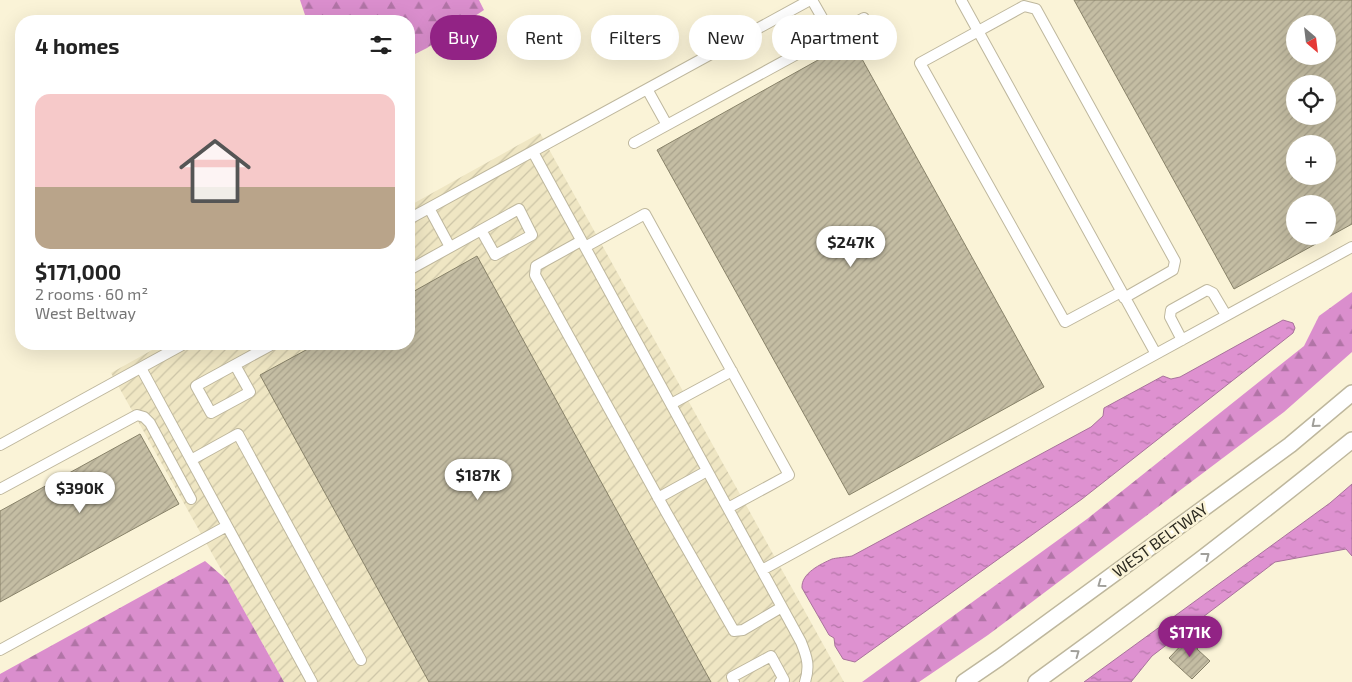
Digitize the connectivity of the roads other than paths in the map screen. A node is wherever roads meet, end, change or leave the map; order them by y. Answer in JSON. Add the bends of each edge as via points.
{"nodes":[{"id":1,"x":811,"y":0,"type":"edge"},
{"id":2,"x":961,"y":0,"type":"edge"},
{"id":3,"x":820,"y":15,"type":"edge"},
{"id":4,"x":978,"y":31,"type":"junction"},
{"id":5,"x":786,"y":60,"type":"edge"},
{"id":6,"x":647,"y":89,"type":"junction"},
{"id":7,"x":667,"y":125,"type":"junction"},
{"id":8,"x":634,"y":143,"type":"dead end"},
{"id":9,"x":533,"y":152,"type":"junction"},
{"id":10,"x":428,"y":208,"type":"junction"},
{"id":11,"x":415,"y":216,"type":"edge"},
{"id":12,"x":481,"y":230,"type":"junction"},
{"id":13,"x":583,"y":244,"type":"junction"},
{"id":14,"x":450,"y":247,"type":"junction"},
{"id":15,"x":1352,"y":247,"type":"edge"},
{"id":16,"x":415,"y":267,"type":"edge"},
{"id":17,"x":1123,"y":295,"type":"junction"},
{"id":18,"x":1226,"y":316,"type":"junction"},
{"id":19,"x":1182,"y":340,"type":"junction"},
{"id":20,"x":173,"y":350,"type":"edge"},
{"id":21,"x":259,"y":350,"type":"edge"},
{"id":22,"x":1156,"y":354,"type":"junction"},
{"id":23,"x":235,"y":365,"type":"junction"},
{"id":24,"x":141,"y":368,"type":"junction"},
{"id":25,"x":732,"y":371,"type":"junction"},
{"id":26,"x":1352,"y":393,"type":"edge"},
{"id":27,"x":671,"y":404,"type":"junction"},
{"id":28,"x":1352,"y":440,"type":"edge"},
{"id":29,"x":0,"y":445,"type":"edge"},
{"id":30,"x":191,"y":460,"type":"junction"},
{"id":31,"x":708,"y":471,"type":"junction"},
{"id":32,"x":0,"y":489,"type":"edge"},
{"id":33,"x":658,"y":498,"type":"junction"},
{"id":34,"x":191,"y":499,"type":"dead end"},
{"id":35,"x":728,"y":508,"type":"junction"},
{"id":36,"x":227,"y":526,"type":"junction"},
{"id":37,"x":762,"y":570,"type":"junction"},
{"id":38,"x":782,"y":607,"type":"junction"},
{"id":39,"x":0,"y":650,"type":"edge"},
{"id":40,"x":362,"y":660,"type":"dead end"},
{"id":41,"x":312,"y":682,"type":"edge"},
{"id":42,"x":734,"y":682,"type":"edge"},
{"id":43,"x":780,"y":682,"type":"edge"},
{"id":44,"x":805,"y":682,"type":"edge"},
{"id":45,"x":964,"y":682,"type":"edge"},
{"id":46,"x":1036,"y":682,"type":"edge"}],
"edges":[{"from":1,"to":3,"type":"lane"},
{"from":1,"to":6,"type":"lane"},
{"from":2,"to":4,"type":"lane"},
{"from":4,"to":17,"type":"lane"},
{"from":4,"to":17,"type":"lane","via":[[1024,6],[1036,9],[1041,18],[1174,261],[1173,270]]},
{"from":4,"to":17,"type":"lane","via":[[920,63],[1065,322]]},
{"from":5,"to":7,"type":"lane"},
{"from":6,"to":7,"type":"lane"},
{"from":6,"to":9,"type":"lane"},
{"from":7,"to":8,"type":"lane"},
{"from":9,"to":10,"type":"lane"},
{"from":9,"to":13,"type":"lane"},
{"from":10,"to":11,"type":"lane"},
{"from":10,"to":14,"type":"lane"},
{"from":12,"to":12,"type":"lane","via":[[495,255],[532,235],[519,209]]},
{"from":12,"to":14,"type":"lane"},
{"from":13,"to":25,"type":"lane","via":[[646,214]]},
{"from":13,"to":27,"type":"lane"},
{"from":13,"to":33,"type":"lane","via":[[536,266],[535,274]]},
{"from":14,"to":16,"type":"lane"},
{"from":15,"to":18,"type":"lane"},
{"from":17,"to":22,"type":"lane"},
{"from":18,"to":19,"type":"lane"},
{"from":18,"to":19,"type":"lane","via":[[1213,293],[1207,290],[1171,310],[1170,317]]},
{"from":19,"to":22,"type":"lane"},
{"from":20,"to":24,"type":"lane"},
{"from":21,"to":23,"type":"lane"},
{"from":22,"to":37,"type":"lane"},
{"from":23,"to":23,"type":"lane","via":[[196,386],[210,413],[250,392]]},
{"from":24,"to":29,"type":"lane"},
{"from":24,"to":30,"type":"lane"},
{"from":25,"to":27,"type":"lane"},
{"from":25,"to":35,"type":"lane","via":[[789,475]]},
{"from":26,"to":45,"type":"highway","name":"WEST BELTWAY","one_way":true,"via":[[1290,445]]},
{"from":27,"to":31,"type":"lane"},
{"from":46,"to":28,"type":"highway","one_way":true,"via":[[1120,622]]},
{"from":30,"to":36,"type":"lane"},
{"from":30,"to":40,"type":"lane","via":[[238,434]]},
{"from":31,"to":33,"type":"lane"},
{"from":31,"to":35,"type":"lane"},
{"from":32,"to":34,"type":"lane","via":[[137,415],[150,423]]},
{"from":33,"to":38,"type":"lane","via":[[734,631],[743,630]]},
{"from":35,"to":37,"type":"lane"},
{"from":36,"to":39,"type":"lane"},
{"from":36,"to":41,"type":"lane"},
{"from":37,"to":38,"type":"lane"},
{"from":38,"to":44,"type":"lane","via":[[806,654]]},
{"from":42,"to":43,"type":"lane","via":[[732,677],[771,656],[784,680]]}]}
